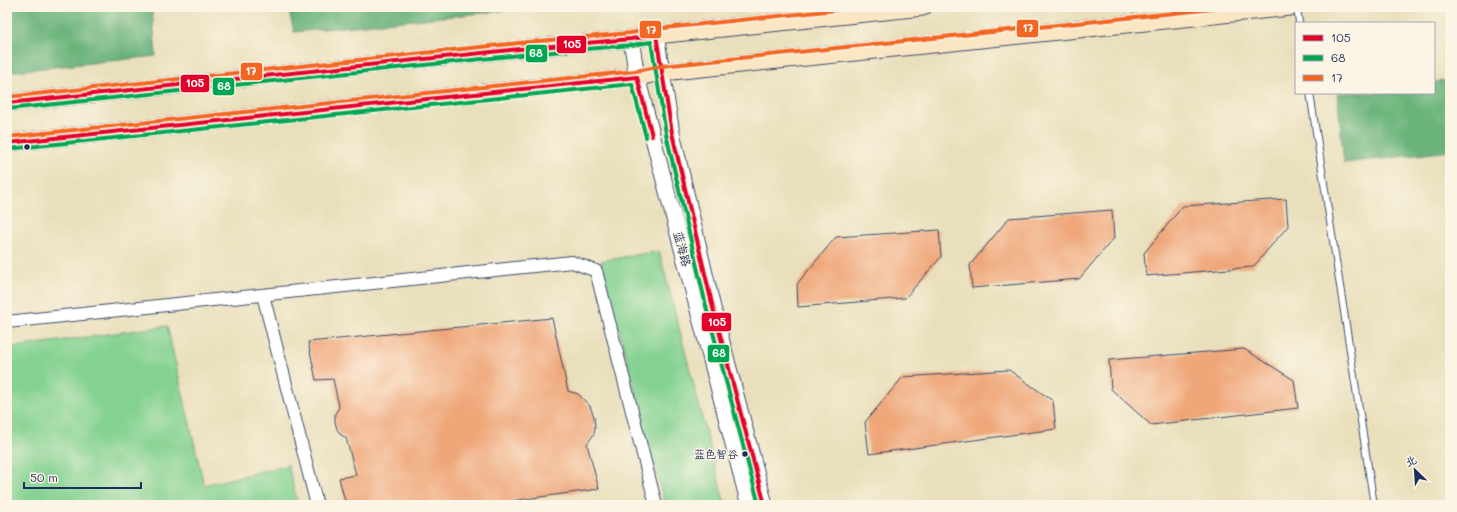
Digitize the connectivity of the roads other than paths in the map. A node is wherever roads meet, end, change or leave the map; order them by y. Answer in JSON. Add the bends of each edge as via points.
{"nodes":[{"id":1,"x":923,"y":7,"type":"edge"},
{"id":2,"x":1290,"y":7,"type":"edge"},
{"id":3,"x":1297,"y":7,"type":"edge"},
{"id":4,"x":1299,"y":22,"type":"edge"},
{"id":5,"x":656,"y":35,"type":"junction"},
{"id":6,"x":631,"y":39,"type":"junction"},
{"id":7,"x":663,"y":72,"type":"junction"},
{"id":8,"x":637,"y":77,"type":"junction"},
{"id":9,"x":1310,"y":94,"type":"edge"},
{"id":10,"x":7,"y":103,"type":"edge"},
{"id":11,"x":7,"y":143,"type":"edge"},
{"id":12,"x":263,"y":295,"type":"junction"},
{"id":13,"x":7,"y":322,"type":"edge"},
{"id":14,"x":317,"y":505,"type":"edge"},
{"id":15,"x":656,"y":505,"type":"edge"},
{"id":16,"x":749,"y":505,"type":"edge"},
{"id":17,"x":765,"y":505,"type":"edge"},
{"id":18,"x":1374,"y":505,"type":"edge"}],
"edges":[{"from":1,"to":5,"type":"main road"},
{"from":2,"to":7,"type":"main road"},
{"from":3,"to":4,"type":"lane"},
{"from":5,"to":6,"type":"main road"},
{"from":5,"to":7,"type":"street","name":"蓝海路"},
{"from":6,"to":8,"type":"street","name":"蓝海路"},
{"from":6,"to":10,"type":"main road","via":[[521,48]]},
{"from":7,"to":8,"type":"main road"},
{"from":7,"to":17,"type":"street","name":"蓝海路","via":[[672,133],[711,301]]},
{"from":8,"to":11,"type":"main road"},
{"from":8,"to":16,"type":"street","name":"蓝海路"},
{"from":9,"to":18,"type":"lane"},
{"from":12,"to":13,"type":"street"},
{"from":12,"to":14,"type":"street"},
{"from":12,"to":15,"type":"street","via":[[572,262],[596,272]]}]}
